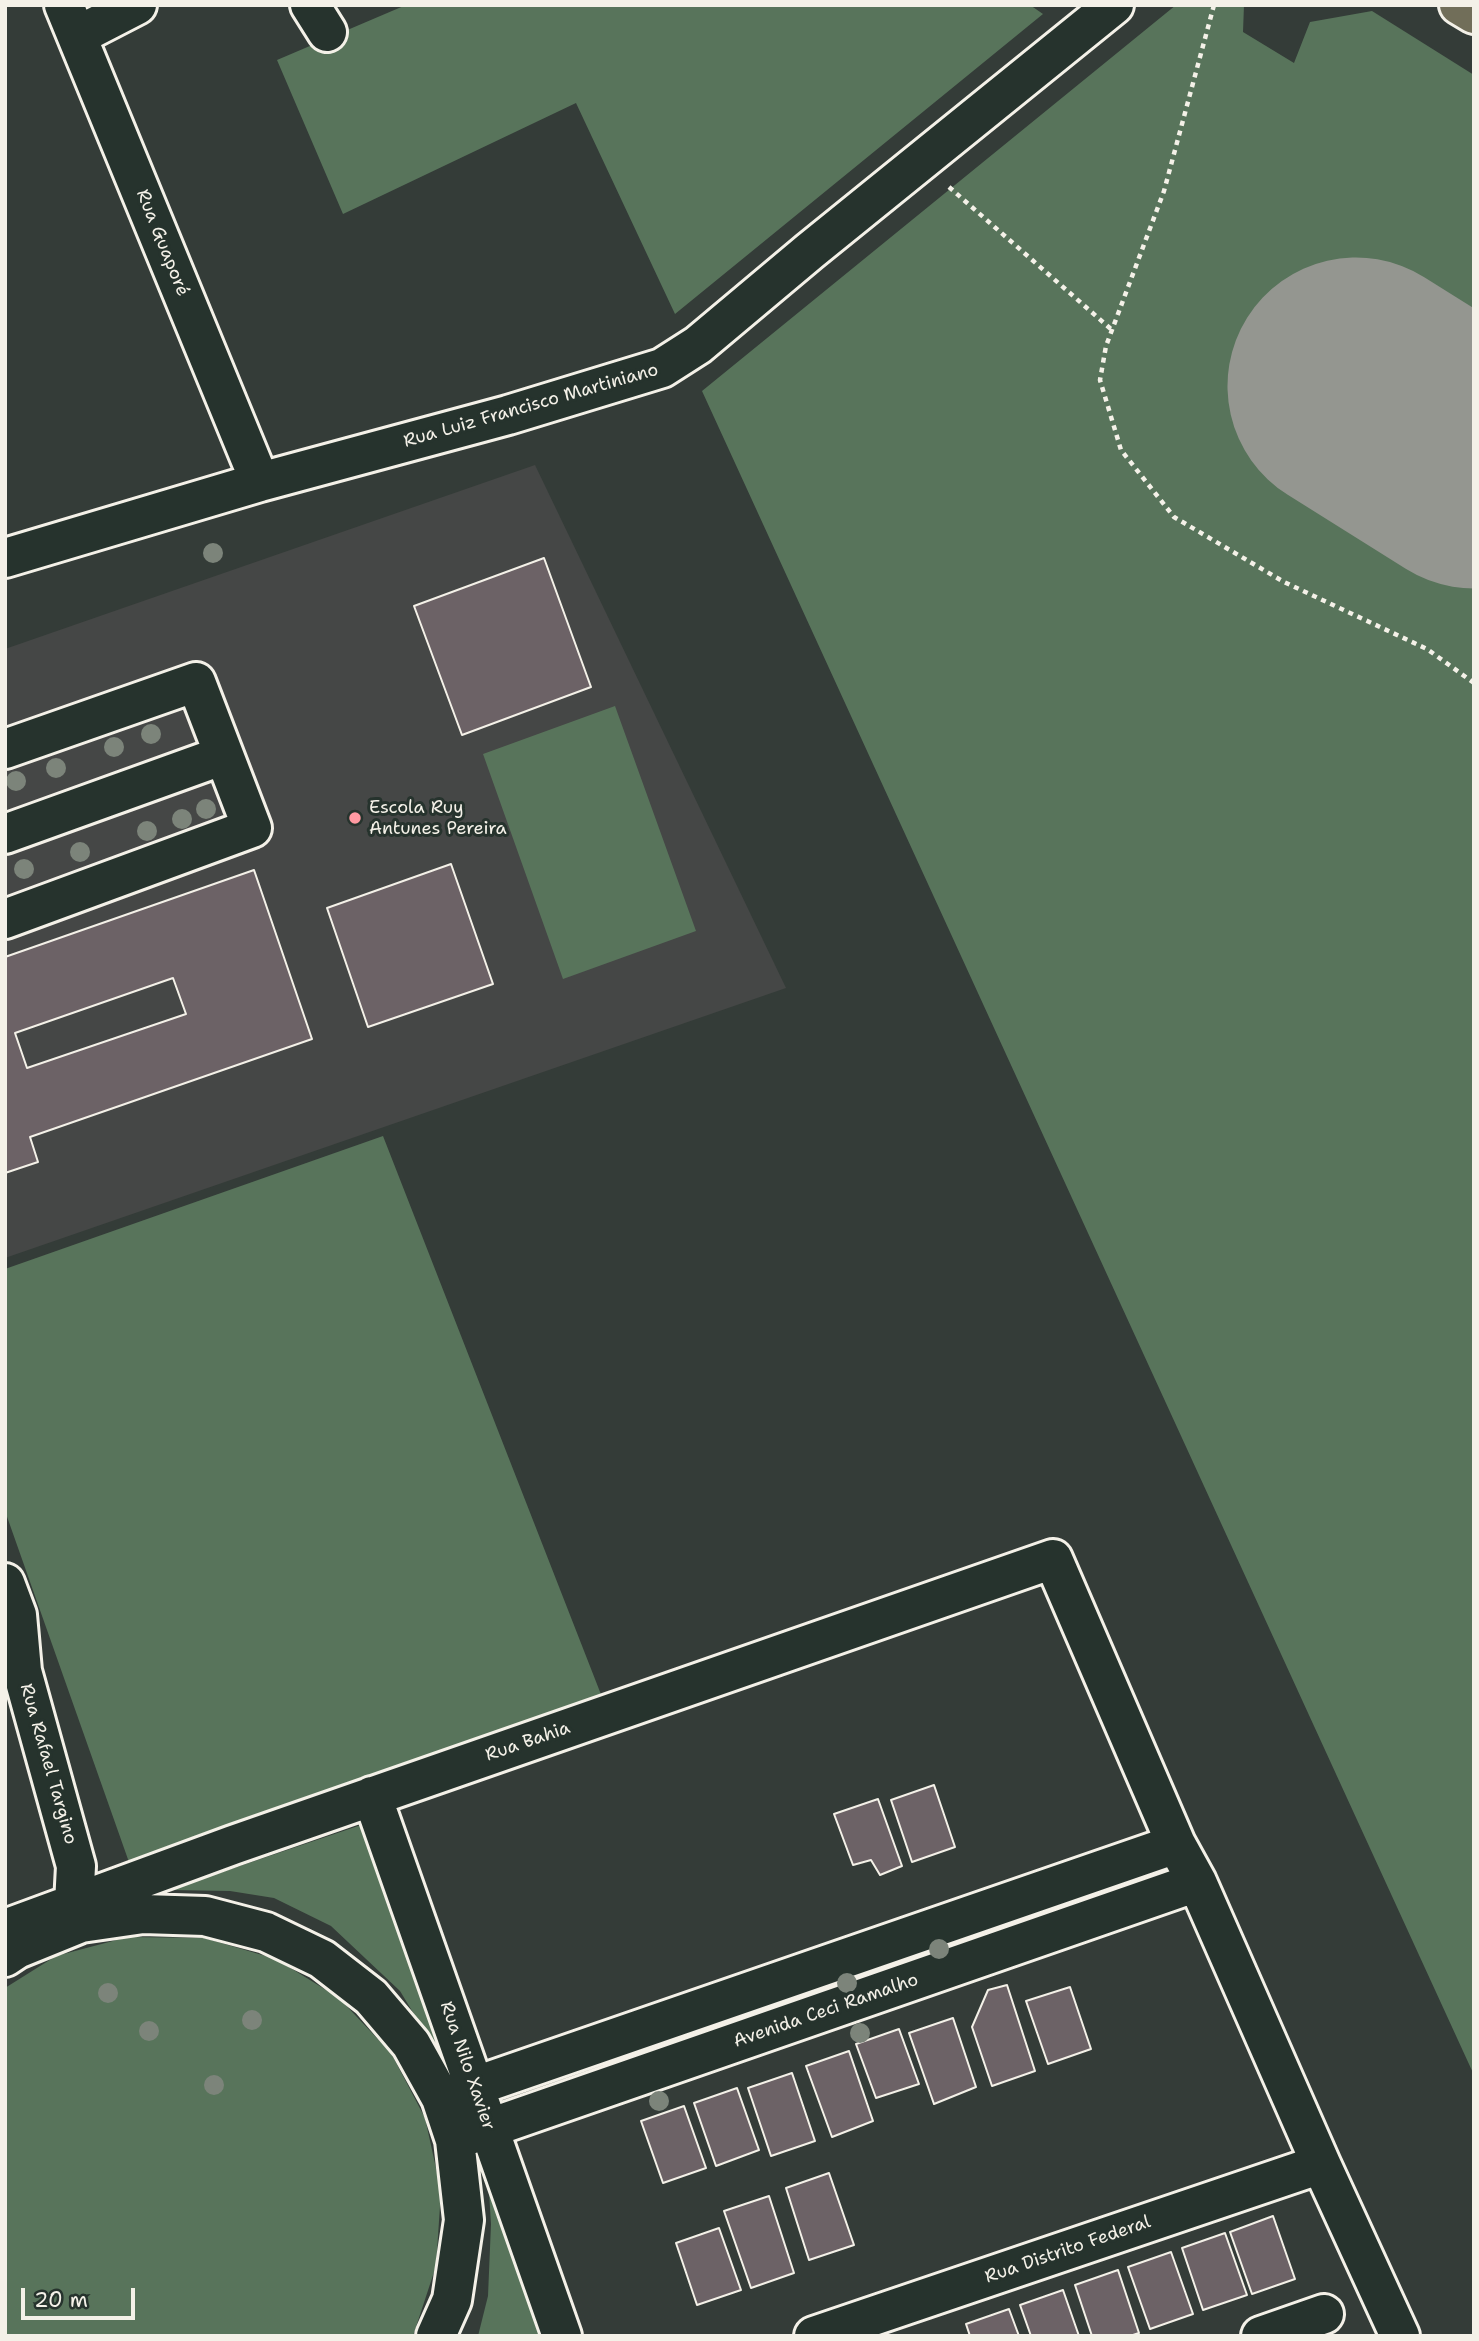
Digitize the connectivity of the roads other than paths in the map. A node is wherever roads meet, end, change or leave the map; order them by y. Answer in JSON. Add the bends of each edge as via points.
{"nodes":[{"id":1,"x":136,"y":5,"type":"edge"},
{"id":2,"x":1114,"y":5,"type":"edge"},
{"id":3,"x":1459,"y":5,"type":"edge"},
{"id":4,"x":1474,"y":14,"type":"edge"},
{"id":5,"x":70,"y":21,"type":"edge"},
{"id":6,"x":260,"y":482,"type":"junction"},
{"id":7,"x":5,"y":558,"type":"edge"},
{"id":8,"x":5,"y":749,"type":"edge"},
{"id":9,"x":224,"y":755,"type":"junction"},
{"id":10,"x":5,"y":834,"type":"edge"},
{"id":11,"x":5,"y":919,"type":"edge"},
{"id":12,"x":9,"y":1606,"type":"edge"},
{"id":13,"x":372,"y":1796,"type":"junction"},
{"id":14,"x":1176,"y":1844,"type":"junction"},
{"id":15,"x":1197,"y":1882,"type":"junction"},
{"id":16,"x":78,"y":1914,"type":"junction"},
{"id":17,"x":5,"y":1930,"type":"edge"},
{"id":18,"x":5,"y":1957,"type":"edge"},
{"id":19,"x":457,"y":2093,"type":"junction"},
{"id":20,"x":472,"y":2134,"type":"junction"},
{"id":21,"x":1321,"y":2164,"type":"junction"},
{"id":22,"x":1324,"y":2314,"type":"dead end"},
{"id":23,"x":436,"y":2336,"type":"edge"},
{"id":24,"x":562,"y":2336,"type":"edge"},
{"id":25,"x":814,"y":2336,"type":"edge"},
{"id":26,"x":1261,"y":2336,"type":"edge"},
{"id":27,"x":1400,"y":2336,"type":"edge"}],
"edges":[{"from":1,"to":5,"type":"street"},
{"from":2,"to":6,"type":"street","name":"Rua Luiz Francisco Martiniano","via":[[698,345],[662,369]]},
{"from":3,"to":4,"type":"main road"},
{"from":5,"to":6,"type":"street","name":"Rua Guaporé"},
{"from":6,"to":7,"type":"street","name":"Rua Luiz Francisco Martiniano"},
{"from":8,"to":9,"type":"street","via":[[196,682]]},
{"from":9,"to":10,"type":"street"},
{"from":9,"to":11,"type":"street","via":[[252,828]]},
{"from":12,"to":16,"type":"street","name":"Rua Rafael Targino","via":[[22,1671],[76,1866]]},
{"from":13,"to":14,"type":"street","name":"Rua Bahia","via":[[1053,1559]]},
{"from":13,"to":16,"type":"street","name":"Rua Bahia","via":[[233,1845]]},
{"from":13,"to":19,"type":"street","name":"Rua Nilo Xavier"},
{"from":14,"to":15,"type":"street"},
{"from":14,"to":19,"type":"street"},
{"from":15,"to":20,"type":"street","name":"Avenida Ceci Ramalho"},
{"from":15,"to":21,"type":"street"},
{"from":16,"to":17,"type":"street","name":"Rua Bahia"},
{"from":16,"to":18,"type":"street"},
{"from":16,"to":19,"type":"street","via":[[205,1916],[266,1932],[322,1959],[371,1997]]},
{"from":19,"to":20,"type":"street"},
{"from":20,"to":23,"type":"street","via":[[452,2300]]},
{"from":20,"to":24,"type":"street","name":"Rua Nilo Xavier"},
{"from":21,"to":25,"type":"street","name":"Rua Distrito Federal"},
{"from":21,"to":27,"type":"street"},
{"from":22,"to":26,"type":"street"}]}
